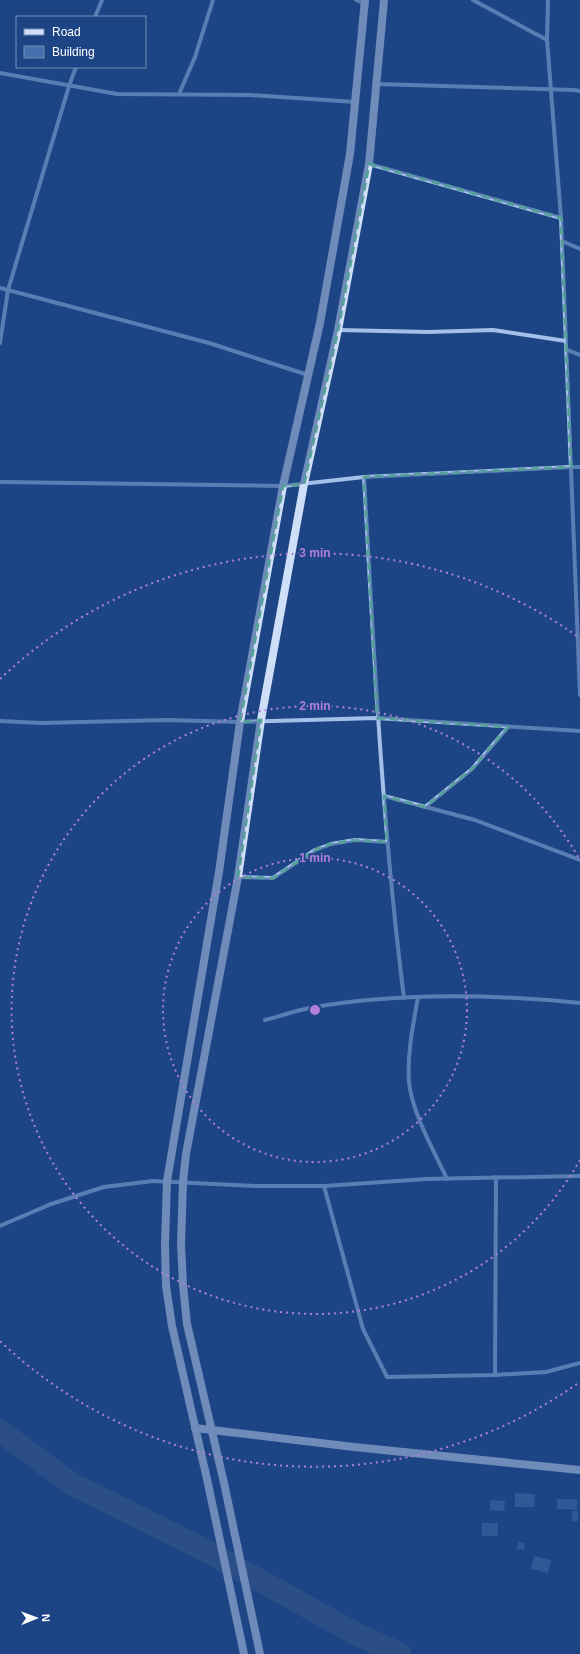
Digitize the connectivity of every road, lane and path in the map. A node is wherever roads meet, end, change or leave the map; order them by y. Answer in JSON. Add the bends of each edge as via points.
{"nodes":[{"id":1,"x":102,"y":0,"type":"edge"},
{"id":2,"x":213,"y":0,"type":"edge"},
{"id":3,"x":384,"y":0,"type":"edge"},
{"id":4,"x":473,"y":0,"type":"edge"},
{"id":5,"x":548,"y":0,"type":"edge"},
{"id":6,"x":362,"y":1,"type":"edge"},
{"id":7,"x":95,"y":16,"type":"edge"},
{"id":8,"x":547,"y":40,"type":"junction"},
{"id":9,"x":76,"y":68,"type":"edge"},
{"id":10,"x":0,"y":73,"type":"edge"},
{"id":11,"x":376,"y":84,"type":"junction"},
{"id":12,"x":69,"y":86,"type":"junction"},
{"id":13,"x":551,"y":90,"type":"junction"},
{"id":14,"x":580,"y":92,"type":"edge"},
{"id":15,"x":179,"y":94,"type":"junction"},
{"id":16,"x":356,"y":102,"type":"junction"},
{"id":17,"x":369,"y":164,"type":"junction"},
{"id":18,"x":561,"y":218,"type":"junction"},
{"id":19,"x":562,"y":241,"type":"junction"},
{"id":20,"x":580,"y":249,"type":"edge"},
{"id":21,"x":0,"y":288,"type":"edge"},
{"id":22,"x":8,"y":290,"type":"junction"},
{"id":23,"x":338,"y":330,"type":"junction"},
{"id":24,"x":566,"y":341,"type":"junction"},
{"id":25,"x":0,"y":344,"type":"edge"},
{"id":26,"x":567,"y":350,"type":"junction"},
{"id":27,"x":580,"y":355,"type":"edge"},
{"id":28,"x":308,"y":375,"type":"junction"},
{"id":29,"x":571,"y":466,"type":"junction"},
{"id":30,"x":580,"y":467,"type":"edge"},
{"id":31,"x":364,"y":477,"type":"junction"},
{"id":32,"x":0,"y":482,"type":"edge"},
{"id":33,"x":304,"y":484,"type":"junction"},
{"id":34,"x":283,"y":486,"type":"junction"},
{"id":35,"x":578,"y":585,"type":"edge"},
{"id":36,"x":580,"y":695,"type":"edge"},
{"id":37,"x":377,"y":718,"type":"junction"},
{"id":38,"x":261,"y":720,"type":"junction"},
{"id":39,"x":0,"y":722,"type":"edge"},
{"id":40,"x":240,"y":722,"type":"junction"},
{"id":41,"x":508,"y":727,"type":"junction"},
{"id":42,"x":580,"y":732,"type":"edge"},
{"id":43,"x":384,"y":796,"type":"junction"},
{"id":44,"x":425,"y":807,"type":"junction"},
{"id":45,"x":387,"y":842,"type":"junction"},
{"id":46,"x":580,"y":860,"type":"edge"},
{"id":47,"x":238,"y":877,"type":"junction"},
{"id":48,"x":418,"y":997,"type":"junction"},
{"id":49,"x":404,"y":998,"type":"junction"},
{"id":50,"x":580,"y":1003,"type":"edge"},
{"id":51,"x":265,"y":1020,"type":"dead end"},
{"id":52,"x":580,"y":1176,"type":"edge"},
{"id":53,"x":496,"y":1177,"type":"junction"},
{"id":54,"x":447,"y":1179,"type":"junction"},
{"id":55,"x":167,"y":1181,"type":"junction"},
{"id":56,"x":183,"y":1182,"type":"junction"},
{"id":57,"x":324,"y":1186,"type":"junction"},
{"id":58,"x":0,"y":1226,"type":"edge"},
{"id":59,"x":580,"y":1363,"type":"edge"},
{"id":60,"x":495,"y":1375,"type":"junction"},
{"id":61,"x":195,"y":1428,"type":"junction"},
{"id":62,"x":210,"y":1430,"type":"junction"},
{"id":63,"x":580,"y":1470,"type":"edge"},
{"id":64,"x":243,"y":1652,"type":"edge"},
{"id":65,"x":260,"y":1654,"type":"edge"}],
"edges":[{"from":1,"to":7,"type":"street"},
{"from":2,"to":15,"type":"street","via":[[195,57]]},
{"from":3,"to":11,"type":"main road"},
{"from":4,"to":8,"type":"street"},
{"from":5,"to":8,"type":"street"},
{"from":6,"to":16,"type":"main road"},
{"from":8,"to":13,"type":"street"},
{"from":9,"to":12,"type":"street"},
{"from":10,"to":12,"type":"street"},
{"from":11,"to":13,"type":"street"},
{"from":11,"to":17,"type":"main road"},
{"from":12,"to":15,"type":"street","via":[[118,94]]},
{"from":12,"to":22,"type":"street"},
{"from":13,"to":14,"type":"street"},
{"from":13,"to":18,"type":"street"},
{"from":15,"to":16,"type":"street","via":[[249,95]]},
{"from":16,"to":28,"type":"main road","via":[[337,234]]},
{"from":17,"to":18,"type":"street"},
{"from":17,"to":23,"type":"main road"},
{"from":18,"to":19,"type":"street"},
{"from":19,"to":20,"type":"street"},
{"from":19,"to":24,"type":"street"},
{"from":21,"to":22,"type":"street"},
{"from":22,"to":25,"type":"street"},
{"from":22,"to":28,"type":"street","via":[[209,343]]},
{"from":23,"to":24,"type":"street","via":[[493,330]]},
{"from":23,"to":33,"type":"main road"},
{"from":24,"to":26,"type":"street"},
{"from":26,"to":27,"type":"street"},
{"from":26,"to":29,"type":"street"},
{"from":28,"to":34,"type":"main road"},
{"from":29,"to":30,"type":"street"},
{"from":29,"to":31,"type":"street"},
{"from":29,"to":35,"type":"street"},
{"from":31,"to":33,"type":"street"},
{"from":31,"to":37,"type":"street"},
{"from":32,"to":34,"type":"street"},
{"from":33,"to":34,"type":"street"},
{"from":33,"to":38,"type":"main road"},
{"from":34,"to":40,"type":"main road"},
{"from":35,"to":36,"type":"street"},
{"from":37,"to":38,"type":"street"},
{"from":37,"to":41,"type":"street"},
{"from":37,"to":43,"type":"street"},
{"from":38,"to":40,"type":"street"},
{"from":38,"to":47,"type":"main road"},
{"from":39,"to":40,"type":"street"},
{"from":40,"to":55,"type":"main road","via":[[219,872]]},
{"from":41,"to":42,"type":"street"},
{"from":41,"to":44,"type":"street","via":[[472,769]]},
{"from":43,"to":44,"type":"street"},
{"from":43,"to":45,"type":"street"},
{"from":44,"to":46,"type":"street","via":[[475,820]]},
{"from":45,"to":47,"type":"street","via":[[355,840],[331,844],[315,850],[273,878]]},
{"from":45,"to":49,"type":"street"},
{"from":47,"to":56,"type":"main road","via":[[186,1154]]},
{"from":48,"to":49,"type":"street"},
{"from":48,"to":50,"type":"street","via":[[469,996]]},
{"from":48,"to":54,"type":"street","via":[[409,1053],[409,1084],[419,1120]]},
{"from":49,"to":51,"type":"street","via":[[366,1000],[308,1009]]},
{"from":52,"to":53,"type":"street"},
{"from":53,"to":54,"type":"street"},
{"from":53,"to":60,"type":"street"},
{"from":54,"to":57,"type":"street"},
{"from":55,"to":56,"type":"street"},
{"from":55,"to":58,"type":"street","via":[[104,1187],[51,1204]]},
{"from":55,"to":61,"type":"main road","via":[[166,1286],[172,1326]]},
{"from":56,"to":57,"type":"street"},
{"from":56,"to":62,"type":"main road","via":[[181,1244],[187,1324]]},
{"from":57,"to":60,"type":"street","via":[[362,1329],[387,1377]]},
{"from":59,"to":60,"type":"street","via":[[546,1372]]},
{"from":61,"to":62,"type":"main road"},
{"from":61,"to":64,"type":"main road"},
{"from":62,"to":63,"type":"main road"},
{"from":62,"to":65,"type":"main road"}]}
